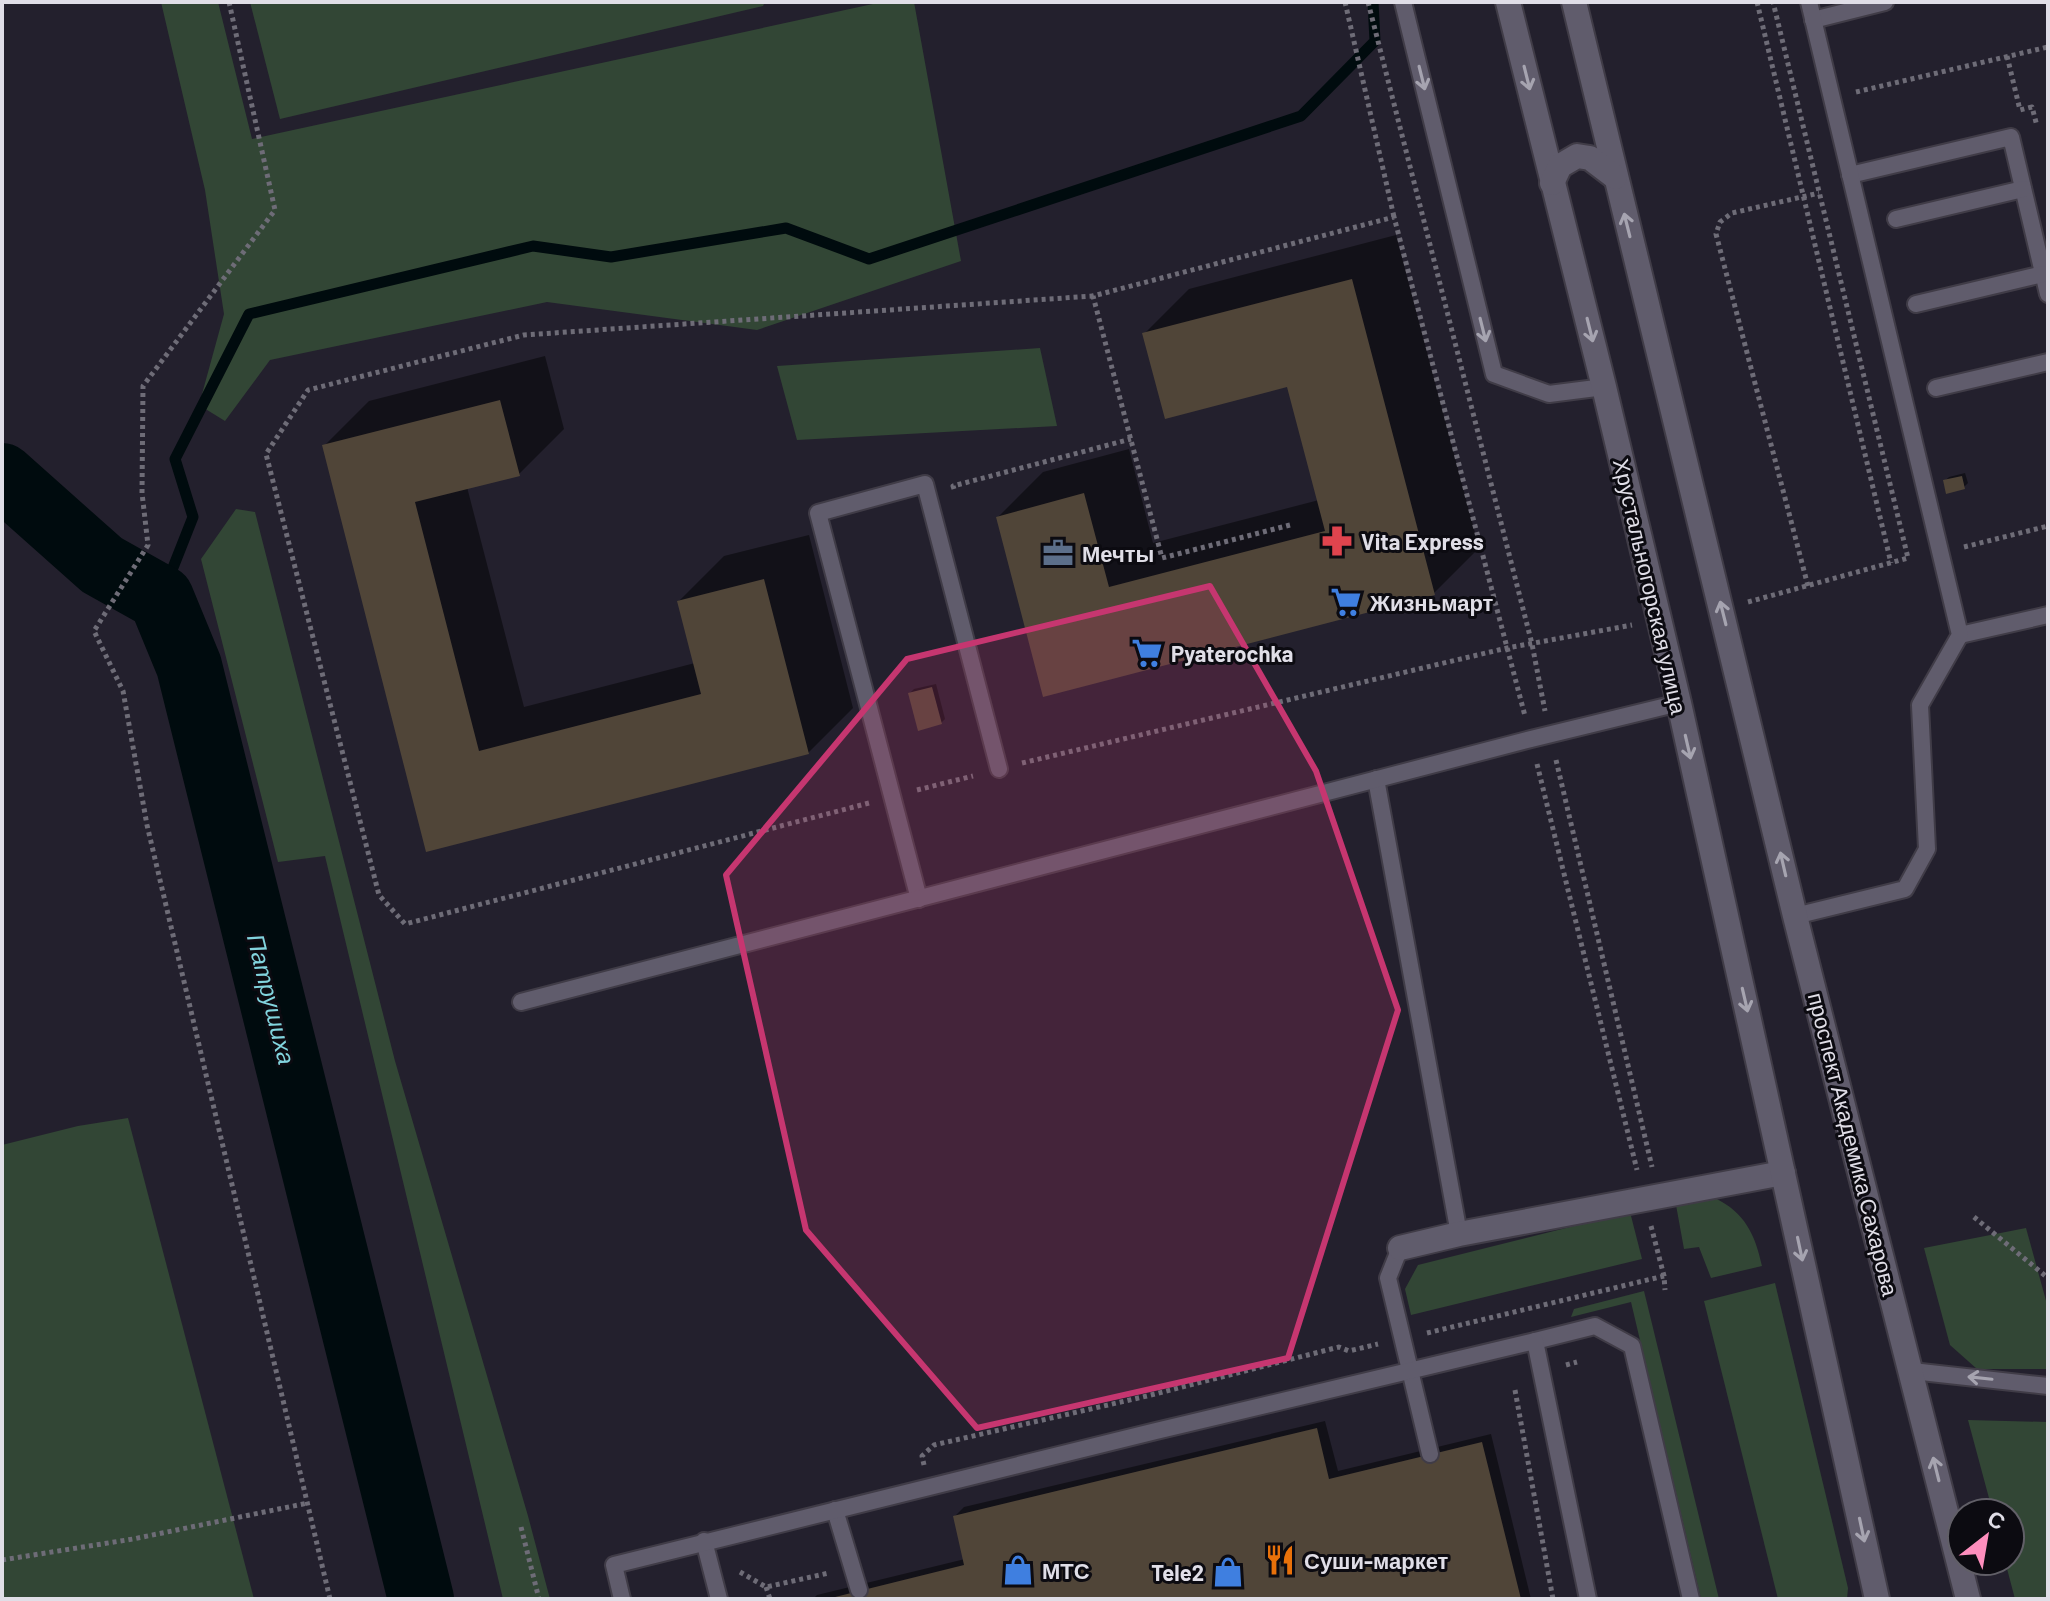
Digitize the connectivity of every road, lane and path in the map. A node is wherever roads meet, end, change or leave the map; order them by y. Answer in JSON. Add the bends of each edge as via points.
{"nodes":[{"id":1,"x":229,"y":2,"type":"edge"},
{"id":2,"x":1345,"y":2,"type":"edge"},
{"id":3,"x":1368,"y":2,"type":"edge"},
{"id":4,"x":1403,"y":2,"type":"edge"},
{"id":5,"x":1508,"y":2,"type":"edge"},
{"id":6,"x":1574,"y":2,"type":"edge"},
{"id":7,"x":1757,"y":2,"type":"edge"},
{"id":8,"x":1773,"y":2,"type":"edge"},
{"id":9,"x":1809,"y":2,"type":"edge"},
{"id":10,"x":1885,"y":2,"type":"edge"},
{"id":11,"x":1813,"y":20,"type":"junction"},
{"id":12,"x":2048,"y":47,"type":"edge"},
{"id":13,"x":1832,"y":98,"type":"junction"},
{"id":14,"x":1850,"y":175,"type":"junction"},
{"id":15,"x":1615,"y":177,"type":"junction"},
{"id":16,"x":1552,"y":183,"type":"junction"},
{"id":17,"x":2023,"y":189,"type":"junction"},
{"id":18,"x":1819,"y":193,"type":"junction"},
{"id":19,"x":1803,"y":197,"type":"junction"},
{"id":20,"x":1394,"y":217,"type":"junction"},
{"id":21,"x":1896,"y":219,"type":"dead end"},
{"id":22,"x":2043,"y":274,"type":"junction"},
{"id":23,"x":2048,"y":294,"type":"edge"},
{"id":24,"x":1093,"y":296,"type":"junction"},
{"id":25,"x":1916,"y":304,"type":"dead end"},
{"id":26,"x":2048,"y":362,"type":"edge"},
{"id":27,"x":1604,"y":387,"type":"junction"},
{"id":28,"x":1936,"y":388,"type":"dead end"},
{"id":29,"x":1131,"y":439,"type":"junction"},
{"id":30,"x":957,"y":501,"type":"dead end"},
{"id":31,"x":1290,"y":525,"type":"dead end"},
{"id":32,"x":2048,"y":526,"type":"edge"},
{"id":33,"x":1941,"y":553,"type":"junction"},
{"id":34,"x":1908,"y":558,"type":"junction"},
{"id":35,"x":1891,"y":563,"type":"junction"},
{"id":36,"x":1808,"y":586,"type":"junction"},
{"id":37,"x":1722,"y":609,"type":"junction"},
{"id":38,"x":2048,"y":615,"type":"edge"},
{"id":39,"x":1659,"y":619,"type":"junction"},
{"id":40,"x":1960,"y":635,"type":"junction"},
{"id":41,"x":1532,"y":644,"type":"junction"},
{"id":42,"x":1507,"y":648,"type":"junction"},
{"id":43,"x":1679,"y":703,"type":"junction"},
{"id":44,"x":1550,"y":734,"type":"junction"},
{"id":45,"x":1531,"y":739,"type":"junction"},
{"id":46,"x":1021,"y":747,"type":"dead end"},
{"id":47,"x":1025,"y":762,"type":"junction"},
{"id":48,"x":999,"y":769,"type":"junction"},
{"id":49,"x":1376,"y":779,"type":"junction"},
{"id":50,"x":892,"y":797,"type":"junction"},
{"id":51,"x":919,"y":899,"type":"junction"},
{"id":52,"x":1795,"y":916,"type":"junction"},
{"id":53,"x":521,"y":1002,"type":"dead end"},
{"id":54,"x":1783,"y":1173,"type":"junction"},
{"id":55,"x":1652,"y":1197,"type":"junction"},
{"id":56,"x":1974,"y":1217,"type":"dead end"},
{"id":57,"x":1459,"y":1234,"type":"junction"},
{"id":58,"x":1400,"y":1248,"type":"joint"},
{"id":59,"x":1664,"y":1276,"type":"junction"},
{"id":60,"x":2048,"y":1278,"type":"edge"},
{"id":61,"x":1665,"y":1290,"type":"dead end"},
{"id":62,"x":1404,"y":1338,"type":"junction"},
{"id":63,"x":1535,"y":1341,"type":"junction"},
{"id":64,"x":1412,"y":1370,"type":"junction"},
{"id":65,"x":1912,"y":1371,"type":"junction"},
{"id":66,"x":1512,"y":1377,"type":"dead end"},
{"id":67,"x":2048,"y":1386,"type":"edge"},
{"id":68,"x":1430,"y":1454,"type":"dead end"},
{"id":69,"x":928,"y":1487,"type":"junction"},
{"id":70,"x":308,"y":1503,"type":"junction"},
{"id":71,"x":835,"y":1510,"type":"junction"},
{"id":72,"x":521,"y":1527,"type":"dead end"},
{"id":73,"x":704,"y":1541,"type":"junction"},
{"id":74,"x":2,"y":1560,"type":"edge"},
{"id":75,"x":766,"y":1587,"type":"dead end"},
{"id":76,"x":859,"y":1590,"type":"dead end"},
{"id":77,"x":330,"y":1599,"type":"edge"},
{"id":78,"x":539,"y":1599,"type":"edge"},
{"id":79,"x":622,"y":1599,"type":"edge"},
{"id":80,"x":719,"y":1599,"type":"edge"},
{"id":81,"x":770,"y":1599,"type":"edge"},
{"id":82,"x":1553,"y":1599,"type":"edge"},
{"id":83,"x":1588,"y":1599,"type":"edge"},
{"id":84,"x":1691,"y":1599,"type":"edge"},
{"id":85,"x":1877,"y":1599,"type":"edge"},
{"id":86,"x":1968,"y":1599,"type":"edge"}],
"edges":[{"from":1,"to":70,"type":"path","via":[[275,210],[143,386],[142,493],[148,545],[94,631],[123,691],[147,825]]},
{"from":2,"to":20,"type":"path"},
{"from":3,"to":41,"type":"path"},
{"from":4,"to":27,"type":"lane","one_way":true,"via":[[1494,374],[1549,394]]},
{"from":5,"to":16,"type":"street","name":"Хрустальногорская улица","one_way":true},
{"from":6,"to":15,"type":"street"},
{"from":7,"to":19,"type":"path"},
{"from":8,"to":18,"type":"path"},
{"from":9,"to":11,"type":"lane"},
{"from":10,"to":11,"type":"lane"},
{"from":11,"to":13,"type":"lane"},
{"from":12,"to":13,"type":"path"},
{"from":13,"to":14,"type":"lane"},
{"from":14,"to":17,"type":"lane","via":[[2011,137]]},
{"from":14,"to":33,"type":"lane"},
{"from":15,"to":16,"type":"street","via":[[1590,158],[1577,156],[1560,166]]},
{"from":37,"to":15,"type":"street","one_way":true},
{"from":16,"to":27,"type":"street","name":"Хрустальногорская улица","one_way":true},
{"from":17,"to":21,"type":"lane"},
{"from":17,"to":22,"type":"lane"},
{"from":18,"to":19,"type":"path"},
{"from":18,"to":34,"type":"path"},
{"from":19,"to":35,"type":"path"},
{"from":19,"to":36,"type":"path","via":[[1732,213],[1720,222],[1716,234]]},
{"from":20,"to":24,"type":"path"},
{"from":20,"to":42,"type":"path"},
{"from":22,"to":23,"type":"lane"},
{"from":22,"to":25,"type":"lane"},
{"from":24,"to":29,"type":"path"},
{"from":24,"to":50,"type":"path","via":[[524,335],[308,390],[266,454],[379,895],[405,924]]},
{"from":26,"to":28,"type":"lane"},
{"from":27,"to":39,"type":"street","name":"Хрустальногорская улица"},
{"from":29,"to":30,"type":"path","via":[[953,486]]},
{"from":29,"to":31,"type":"path","via":[[1162,558]]},
{"from":32,"to":33,"type":"path"},
{"from":33,"to":34,"type":"path"},
{"from":33,"to":40,"type":"lane"},
{"from":34,"to":35,"type":"path"},
{"from":35,"to":36,"type":"path"},
{"from":36,"to":37,"type":"path"},
{"from":52,"to":37,"type":"street","name":"проспект Академика Сахарова","one_way":true},
{"from":38,"to":40,"type":"lane"},
{"from":39,"to":41,"type":"path"},
{"from":39,"to":43,"type":"street","name":"Хрустальногорская улица"},
{"from":40,"to":52,"type":"lane","via":[[1920,705],[1927,849],[1905,889]]},
{"from":41,"to":42,"type":"path"},
{"from":41,"to":44,"type":"path"},
{"from":42,"to":45,"type":"path"},
{"from":42,"to":47,"type":"path"},
{"from":43,"to":44,"type":"lane"},
{"from":43,"to":54,"type":"street","name":"Хрустальногорская улица","one_way":true},
{"from":44,"to":45,"type":"lane"},
{"from":44,"to":55,"type":"path"},
{"from":45,"to":49,"type":"lane"},
{"from":45,"to":55,"type":"path"},
{"from":46,"to":47,"type":"path"},
{"from":47,"to":48,"type":"path"},
{"from":48,"to":50,"type":"path"},
{"from":48,"to":50,"type":"lane","via":[[925,484],[818,513]]},
{"from":49,"to":51,"type":"lane"},
{"from":49,"to":57,"type":"lane"},
{"from":50,"to":51,"type":"lane"},
{"from":51,"to":53,"type":"lane"},
{"from":52,"to":65,"type":"street","name":"проспект Академика Сахарова"},
{"from":54,"to":55,"type":"street"},
{"from":54,"to":85,"type":"street","one_way":true},
{"from":55,"to":57,"type":"street"},
{"from":55,"to":59,"type":"path"},
{"from":56,"to":60,"type":"path"},
{"from":57,"to":58,"type":"street"},
{"from":58,"to":62,"type":"lane","via":[[1388,1278]]},
{"from":59,"to":61,"type":"path"},
{"from":59,"to":62,"type":"path"},
{"from":62,"to":64,"type":"lane"},
{"from":62,"to":69,"type":"path","via":[[1349,1351],[1339,1347],[934,1445],[922,1456]]},
{"from":63,"to":64,"type":"lane"},
{"from":63,"to":83,"type":"lane"},
{"from":63,"to":84,"type":"lane","via":[[1595,1326],[1632,1346]]},
{"from":64,"to":68,"type":"lane"},
{"from":64,"to":69,"type":"lane"},
{"from":67,"to":65,"type":"lane","one_way":true},
{"from":86,"to":65,"type":"street","name":"проспект Академика Сахарова","one_way":true},
{"from":66,"to":82,"type":"path"},
{"from":69,"to":71,"type":"lane"},
{"from":70,"to":74,"type":"path"},
{"from":70,"to":77,"type":"path"},
{"from":71,"to":73,"type":"lane"},
{"from":71,"to":76,"type":"lane"},
{"from":72,"to":78,"type":"path"},
{"from":73,"to":79,"type":"lane","via":[[614,1565]]},
{"from":73,"to":80,"type":"lane"},
{"from":75,"to":81,"type":"path"}]}
